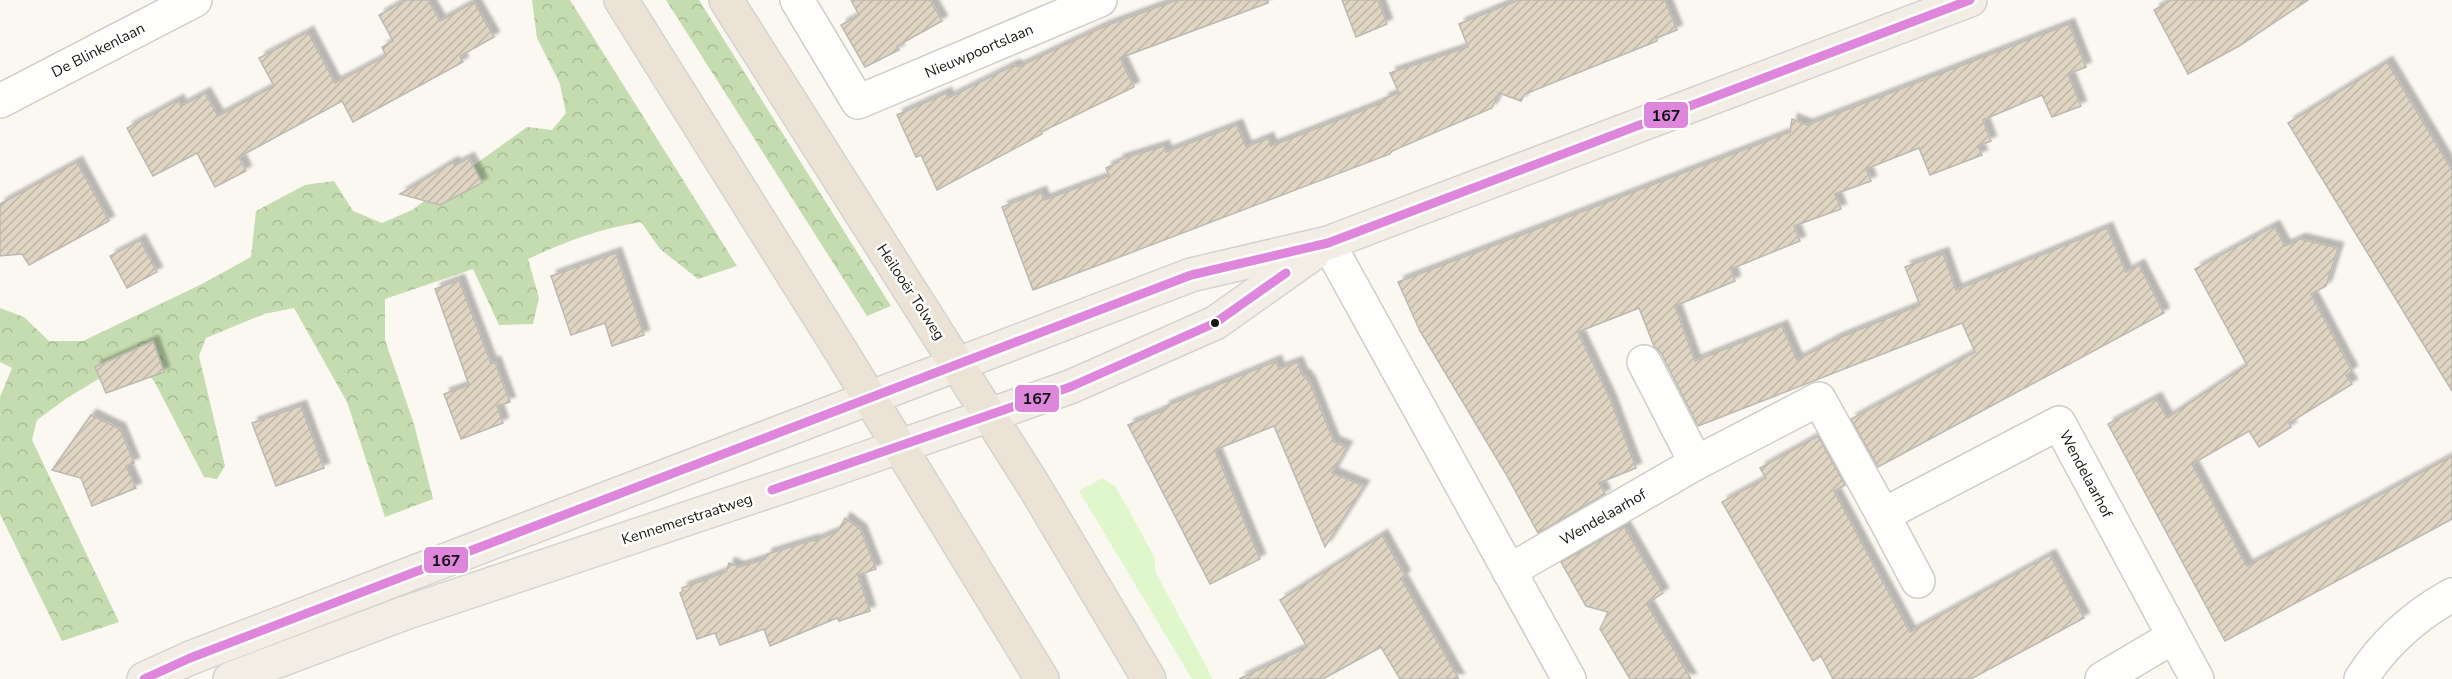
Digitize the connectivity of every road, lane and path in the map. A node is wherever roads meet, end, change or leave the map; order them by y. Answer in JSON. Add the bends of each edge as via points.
{"nodes":[{"id":1,"x":195,"y":0,"type":"edge"},
{"id":2,"x":621,"y":0,"type":"edge"},
{"id":3,"x":726,"y":0,"type":"edge"},
{"id":4,"x":797,"y":0,"type":"edge"},
{"id":5,"x":1100,"y":0,"type":"edge"},
{"id":6,"x":1970,"y":0,"type":"edge"},
{"id":7,"x":0,"y":101,"type":"edge"},
{"id":8,"x":1328,"y":243,"type":"junction"},
{"id":9,"x":1644,"y":362,"type":"dead end"},
{"id":10,"x":958,"y":365,"type":"junction"},
{"id":11,"x":870,"y":399,"type":"junction"},
{"id":12,"x":989,"y":416,"type":"junction"},
{"id":13,"x":899,"y":447,"type":"junction"},
{"id":14,"x":1696,"y":463,"type":"junction"},
{"id":15,"x":1883,"y":514,"type":"junction"},
{"id":16,"x":1509,"y":571,"type":"junction"},
{"id":17,"x":1918,"y":581,"type":"dead end"},
{"id":18,"x":2452,"y":595,"type":"edge"},
{"id":19,"x":2173,"y":637,"type":"junction"},
{"id":20,"x":144,"y":679,"type":"edge"},
{"id":21,"x":230,"y":679,"type":"edge"},
{"id":22,"x":1042,"y":679,"type":"edge"},
{"id":23,"x":1149,"y":679,"type":"edge"},
{"id":24,"x":1569,"y":679,"type":"edge"},
{"id":25,"x":2102,"y":679,"type":"edge"},
{"id":26,"x":2197,"y":679,"type":"edge"},
{"id":27,"x":2361,"y":679,"type":"edge"}],
"edges":[{"from":1,"to":7,"type":"street","name":"De Blinkenlaan"},
{"from":2,"to":11,"type":"highway"},
{"from":3,"to":10,"type":"highway","name":"Heilooër Tolweg"},
{"from":4,"to":5,"type":"street","name":"Nieuwpoortslaan","via":[[858,102]]},
{"from":6,"to":8,"type":"main road","name":"Kennemerstraatweg"},
{"from":8,"to":10,"type":"main road","name":"Kennemerstraatweg","via":[[1191,275]]},
{"from":8,"to":12,"type":"main road","name":"Kennemerstraatweg","via":[[1215,323],[1070,387]]},
{"from":8,"to":16,"type":"street"},
{"from":9,"to":14,"type":"street"},
{"from":10,"to":11,"type":"main road","name":"Kennemerstraatweg"},
{"from":10,"to":12,"type":"highway","name":"Heilooër Tolweg"},
{"from":11,"to":13,"type":"highway"},
{"from":11,"to":20,"type":"main road","name":"Kennemerstraatweg","via":[[190,658]]},
{"from":12,"to":13,"type":"main road","name":"Kennemerstraatweg"},
{"from":12,"to":23,"type":"highway","name":"Heilooër Tolweg"},
{"from":13,"to":21,"type":"main road","name":"Kennemerstraatweg","via":[[405,613]]},
{"from":13,"to":22,"type":"highway"},
{"from":14,"to":15,"type":"street","name":"Wendelaarhof","via":[[1819,399]]},
{"from":14,"to":16,"type":"street","name":"Wendelaarhof"},
{"from":15,"to":17,"type":"street","name":"Wendelaarhof"},
{"from":15,"to":19,"type":"street","name":"Wendelaarhof","via":[[2059,423]]},
{"from":16,"to":24,"type":"street"},
{"from":18,"to":27,"type":"street","via":[[2410,622]]},
{"from":19,"to":25,"type":"street"},
{"from":19,"to":26,"type":"street","name":"Wendelaarhof"}]}
